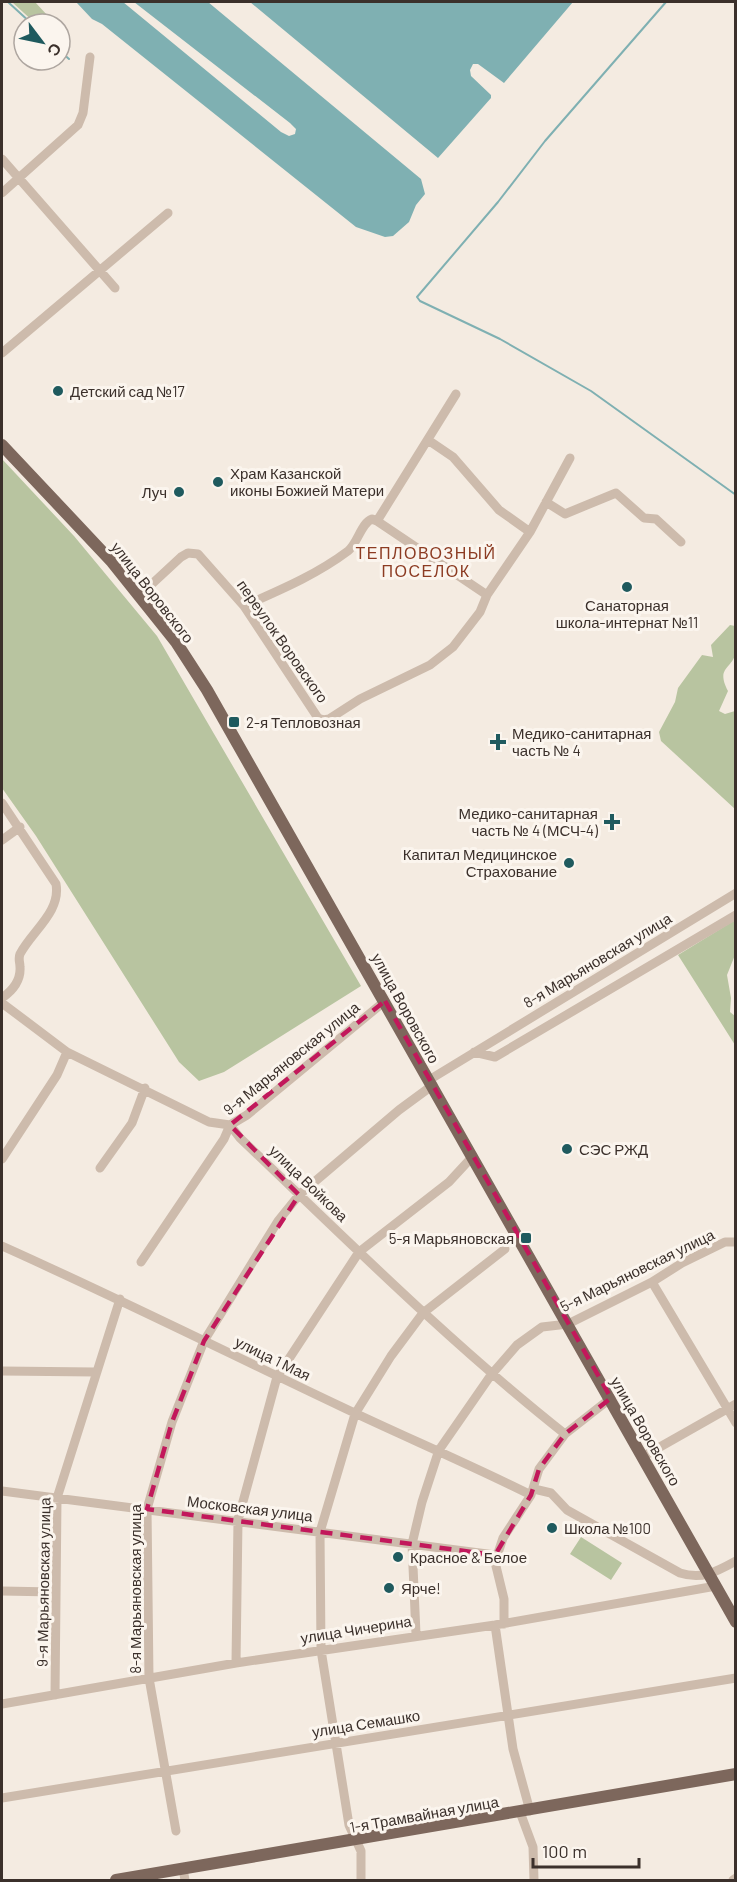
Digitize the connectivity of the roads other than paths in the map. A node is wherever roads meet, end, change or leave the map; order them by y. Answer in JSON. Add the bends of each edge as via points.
{"nodes":[{"id":1,"x":90,"y":57,"type":"dead end"},
{"id":2,"x":2,"y":159,"type":"edge"},
{"id":3,"x":19,"y":178,"type":"junction"},
{"id":4,"x":2,"y":193,"type":"edge"},
{"id":5,"x":168,"y":213,"type":"dead end"},
{"id":6,"x":101,"y":271,"type":"junction"},
{"id":7,"x":115,"y":288,"type":"dead end"},
{"id":8,"x":2,"y":353,"type":"edge"},
{"id":9,"x":456,"y":394,"type":"dead end"},
{"id":10,"x":428,"y":440,"type":"junction"},
{"id":11,"x":4,"y":449,"type":"edge"},
{"id":12,"x":570,"y":458,"type":"dead end"},
{"id":13,"x":546,"y":502,"type":"junction"},
{"id":14,"x":377,"y":521,"type":"junction"},
{"id":15,"x":530,"y":532,"type":"junction"},
{"id":16,"x":681,"y":542,"type":"dead end"},
{"id":17,"x":140,"y":595,"type":"junction"},
{"id":18,"x":487,"y":595,"type":"junction"},
{"id":19,"x":244,"y":606,"type":"junction"},
{"id":20,"x":2,"y":803,"type":"edge"},
{"id":21,"x":20,"y":827,"type":"junction"},
{"id":22,"x":2,"y":840,"type":"edge"},
{"id":23,"x":735,"y":892,"type":"edge"},
{"id":24,"x":735,"y":915,"type":"edge"},
{"id":25,"x":6,"y":996,"type":"edge"},
{"id":26,"x":385,"y":1001,"type":"junction"},
{"id":27,"x":5,"y":1005,"type":"edge"},
{"id":28,"x":68,"y":1052,"type":"junction"},
{"id":29,"x":474,"y":1052,"type":"junction"},
{"id":30,"x":431,"y":1082,"type":"junction"},
{"id":31,"x":145,"y":1088,"type":"junction"},
{"id":32,"x":230,"y":1125,"type":"junction"},
{"id":33,"x":473,"y":1156,"type":"junction"},
{"id":34,"x":2,"y":1160,"type":"edge"},
{"id":35,"x":100,"y":1168,"type":"dead end"},
{"id":36,"x":299,"y":1195,"type":"junction"},
{"id":37,"x":735,"y":1242,"type":"edge"},
{"id":38,"x":2,"y":1246,"type":"edge"},
{"id":39,"x":505,"y":1249,"type":"dead end"},
{"id":40,"x":359,"y":1252,"type":"junction"},
{"id":41,"x":141,"y":1262,"type":"dead end"},
{"id":42,"x":652,"y":1282,"type":"junction"},
{"id":43,"x":120,"y":1299,"type":"junction"},
{"id":44,"x":423,"y":1313,"type":"junction"},
{"id":45,"x":568,"y":1324,"type":"junction"},
{"id":46,"x":204,"y":1341,"type":"junction"},
{"id":47,"x":2,"y":1371,"type":"edge"},
{"id":48,"x":95,"y":1372,"type":"junction"},
{"id":49,"x":491,"y":1375,"type":"junction"},
{"id":50,"x":278,"y":1377,"type":"junction"},
{"id":51,"x":610,"y":1398,"type":"junction"},
{"id":52,"x":731,"y":1406,"type":"edge"},
{"id":53,"x":355,"y":1414,"type":"junction"},
{"id":54,"x":735,"y":1423,"type":"edge"},
{"id":55,"x":565,"y":1434,"type":"junction"},
{"id":56,"x":439,"y":1450,"type":"junction"},
{"id":57,"x":644,"y":1456,"type":"junction"},
{"id":58,"x":2,"y":1491,"type":"edge"},
{"id":59,"x":533,"y":1492,"type":"junction"},
{"id":60,"x":57,"y":1498,"type":"junction"},
{"id":61,"x":147,"y":1509,"type":"junction"},
{"id":62,"x":238,"y":1520,"type":"junction"},
{"id":63,"x":320,"y":1532,"type":"junction"},
{"id":64,"x":412,"y":1544,"type":"junction"},
{"id":65,"x":495,"y":1555,"type":"junction"},
{"id":66,"x":735,"y":1561,"type":"edge"},
{"id":67,"x":713,"y":1580,"type":"junction"},
{"id":68,"x":2,"y":1591,"type":"edge"},
{"id":69,"x":54,"y":1592,"type":"junction"},
{"id":70,"x":735,"y":1622,"type":"edge"},
{"id":71,"x":500,"y":1624,"type":"junction"},
{"id":72,"x":417,"y":1634,"type":"junction"},
{"id":73,"x":321,"y":1650,"type":"junction"},
{"id":74,"x":236,"y":1663,"type":"junction"},
{"id":75,"x":149,"y":1678,"type":"junction"},
{"id":76,"x":735,"y":1678,"type":"edge"},
{"id":77,"x":56,"y":1695,"type":"junction"},
{"id":78,"x":2,"y":1704,"type":"edge"},
{"id":79,"x":507,"y":1715,"type":"junction"},
{"id":80,"x":336,"y":1743,"type":"junction"},
{"id":81,"x":164,"y":1773,"type":"junction"},
{"id":82,"x":735,"y":1774,"type":"edge"},
{"id":83,"x":2,"y":1798,"type":"edge"},
{"id":84,"x":525,"y":1812,"type":"junction"},
{"id":85,"x":176,"y":1831,"type":"dead end"},
{"id":86,"x":355,"y":1840,"type":"junction"},
{"id":87,"x":184,"y":1875,"type":"edge"},
{"id":88,"x":116,"y":1881,"type":"edge"},
{"id":89,"x":361,"y":1881,"type":"edge"},
{"id":90,"x":534,"y":1881,"type":"edge"}],
"edges":[{"from":1,"to":3,"type":"street","via":[[81,120]]},
{"from":2,"to":3,"type":"street"},
{"from":3,"to":4,"type":"street"},
{"from":3,"to":6,"type":"street"},
{"from":5,"to":6,"type":"street"},
{"from":6,"to":7,"type":"street"},
{"from":6,"to":8,"type":"street"},
{"from":9,"to":10,"type":"street"},
{"from":10,"to":14,"type":"street"},
{"from":10,"to":15,"type":"street","via":[[453,457],[499,510]]},
{"from":11,"to":17,"type":"main road","name":"улица Воровского"},
{"from":12,"to":13,"type":"street"},
{"from":13,"to":15,"type":"street"},
{"from":13,"to":16,"type":"street","via":[[565,514],[616,493],[644,518],[656,519]]},
{"from":14,"to":18,"type":"street"},
{"from":14,"to":19,"type":"street","via":[[369,520],[354,547],[323,569]]},
{"from":15,"to":18,"type":"street"},
{"from":17,"to":19,"type":"street","name":"переулок Воровского","via":[[181,557],[194,552]]},
{"from":17,"to":26,"type":"main road","name":"улица Воровского","via":[[207,690]]},
{"from":18,"to":19,"type":"street","name":"переулок Воровского","via":[[469,627],[443,657],[323,720],[311,708]]},
{"from":20,"to":21,"type":"street"},
{"from":21,"to":22,"type":"street"},
{"from":21,"to":25,"type":"street","via":[[58,893],[54,906],[19,956],[19,979]]},
{"from":23,"to":29,"type":"street","name":"8-я Марьяновская улица"},
{"from":24,"to":29,"type":"street","name":"8-я Марьяновская улица","via":[[495,1057]]},
{"from":25,"to":27,"type":"street"},
{"from":26,"to":30,"type":"main road","name":"улица Воровского"},
{"from":26,"to":32,"type":"street","name":"9-я Марьяновская улица"},
{"from":27,"to":28,"type":"street"},
{"from":28,"to":31,"type":"street"},
{"from":28,"to":34,"type":"street"},
{"from":29,"to":30,"type":"street","name":"8-я Марьяновская улица"},
{"from":30,"to":33,"type":"main road","name":"улица Воровского"},
{"from":30,"to":36,"type":"street","name":"8-я Марьяновская улица"},
{"from":31,"to":32,"type":"street","via":[[209,1122]]},
{"from":31,"to":35,"type":"street","via":[[132,1123]]},
{"from":32,"to":36,"type":"street","name":"улица Войкова"},
{"from":32,"to":41,"type":"street","name":"9-я Марьяновская улица"},
{"from":33,"to":40,"type":"street","via":[[449,1182]]},
{"from":33,"to":45,"type":"main road","name":"улица Воровского"},
{"from":36,"to":40,"type":"street","name":"улица Войкова"},
{"from":36,"to":46,"type":"street","name":"8-я Марьяновская улица","via":[[278,1221]]},
{"from":37,"to":42,"type":"street","name":"5-я Марьяновская улица","via":[[725,1242]]},
{"from":38,"to":43,"type":"street","name":"улица 1 Мая"},
{"from":39,"to":44,"type":"street"},
{"from":40,"to":44,"type":"street","name":"улица Войкова"},
{"from":40,"to":50,"type":"street"},
{"from":42,"to":45,"type":"street","name":"5-я Марьяновская улица"},
{"from":42,"to":52,"type":"street"},
{"from":43,"to":46,"type":"street","name":"улица 1 Мая"},
{"from":43,"to":48,"type":"street","name":"9-я Марьяновская улица"},
{"from":44,"to":49,"type":"street","name":"улица Войкова"},
{"from":44,"to":53,"type":"street"},
{"from":45,"to":49,"type":"street","name":"5-я Марьяновская улица","via":[[542,1327],[517,1345]]},
{"from":45,"to":51,"type":"main road","name":"улица Воровского"},
{"from":46,"to":50,"type":"street","name":"улица 1 Мая"},
{"from":46,"to":61,"type":"street","name":"8-я Марьяновская улица","via":[[172,1422]]},
{"from":47,"to":48,"type":"street"},
{"from":48,"to":60,"type":"street","name":"9-я Марьяновская улица"},
{"from":49,"to":55,"type":"street","name":"улица Войкова"},
{"from":49,"to":56,"type":"street","name":"5-я Марьяновская улица"},
{"from":50,"to":53,"type":"street","name":"улица 1 Мая"},
{"from":50,"to":62,"type":"street"},
{"from":51,"to":55,"type":"street"},
{"from":51,"to":57,"type":"main road","name":"улица Воровского"},
{"from":52,"to":54,"type":"street"},
{"from":52,"to":57,"type":"street"},
{"from":53,"to":56,"type":"street","name":"улица 1 Мая"},
{"from":53,"to":63,"type":"street"},
{"from":55,"to":59,"type":"street","via":[[539,1469]]},
{"from":56,"to":59,"type":"street","name":"улица 1 Мая"},
{"from":56,"to":64,"type":"street","name":"5-я Марьяновская улица"},
{"from":57,"to":67,"type":"main road","name":"улица Воровского"},
{"from":58,"to":60,"type":"street","name":"Московская улица"},
{"from":59,"to":65,"type":"street"},
{"from":59,"to":67,"type":"street","name":"улица 1 Мая","via":[[551,1492],[567,1510],[680,1573]]},
{"from":60,"to":61,"type":"street","name":"Московская улица"},
{"from":60,"to":69,"type":"street","name":"9-я Марьяновская улица"},
{"from":61,"to":62,"type":"street","name":"Московская улица"},
{"from":61,"to":75,"type":"street","name":"8-я Марьяновская улица"},
{"from":62,"to":63,"type":"street","name":"Московская улица"},
{"from":62,"to":74,"type":"street"},
{"from":63,"to":64,"type":"street","name":"Московская улица"},
{"from":63,"to":73,"type":"street"},
{"from":64,"to":65,"type":"street","name":"Московская улица"},
{"from":64,"to":72,"type":"street","name":"5-я Марьяновская улица"},
{"from":65,"to":71,"type":"street","via":[[504,1599]]},
{"from":66,"to":67,"type":"street"},
{"from":67,"to":70,"type":"main road","name":"улица Воровского"},
{"from":67,"to":71,"type":"street","name":"улица Чичерина"},
{"from":68,"to":69,"type":"street"},
{"from":69,"to":77,"type":"street","name":"9-я Марьяновская улица"},
{"from":71,"to":72,"type":"street","name":"улица Чичерина"},
{"from":71,"to":79,"type":"street"},
{"from":72,"to":73,"type":"street","name":"улица Чичерина"},
{"from":73,"to":74,"type":"street","name":"улица Чичерина"},
{"from":73,"to":80,"type":"street"},
{"from":74,"to":75,"type":"street","name":"улица Чичерина"},
{"from":75,"to":77,"type":"street","name":"улица Чичерина"},
{"from":75,"to":81,"type":"street","name":"8-я Марьяновская улица"},
{"from":76,"to":79,"type":"street","name":"улица Семашко"},
{"from":77,"to":78,"type":"street","name":"улица Чичерина"},
{"from":79,"to":80,"type":"street","name":"улица Семашко"},
{"from":79,"to":84,"type":"street"},
{"from":80,"to":81,"type":"street","name":"улица Семашко"},
{"from":80,"to":86,"type":"street","via":[[349,1825]]},
{"from":81,"to":83,"type":"street","name":"улица Семашко"},
{"from":81,"to":85,"type":"street","name":"8-я Марьяновская улица"},
{"from":82,"to":84,"type":"main road","name":"1-я Трамвайная улица"},
{"from":84,"to":86,"type":"main road","name":"1-я Трамвайная улица"},
{"from":84,"to":90,"type":"street","via":[[533,1847]]},
{"from":86,"to":87,"type":"main road","name":"1-я Трамвайная улица"},
{"from":86,"to":89,"type":"street","via":[[362,1856]]},
{"from":87,"to":88,"type":"main road","name":"1-я Трамвайная улица"}]}
